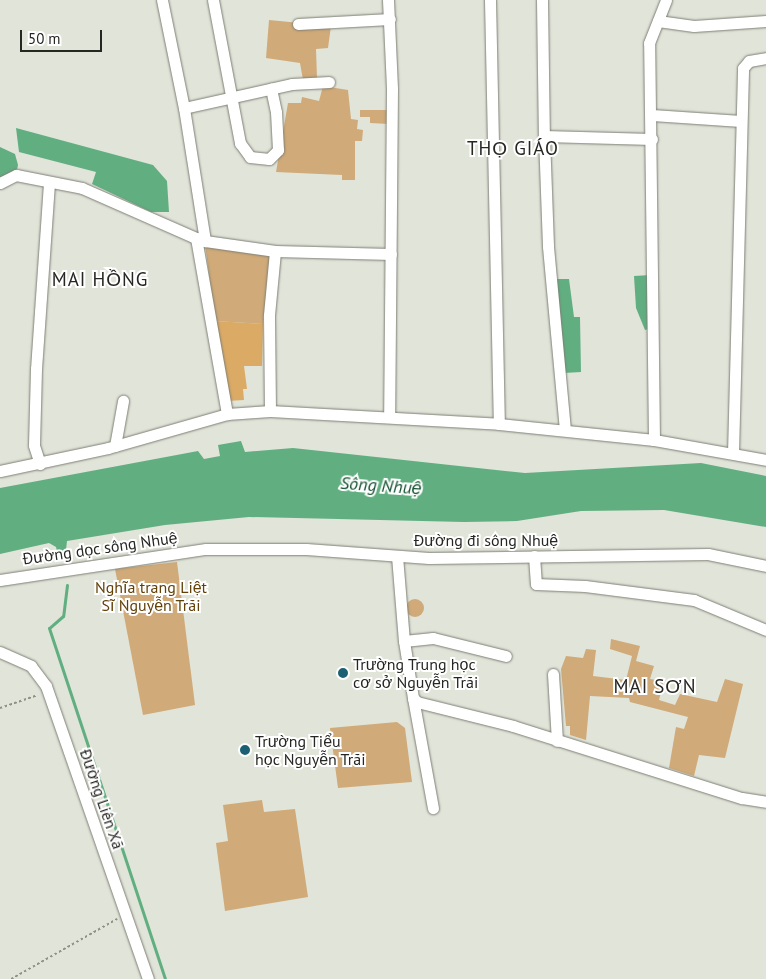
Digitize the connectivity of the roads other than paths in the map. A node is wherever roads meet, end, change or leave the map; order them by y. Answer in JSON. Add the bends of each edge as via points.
{"nodes":[{"id":1,"x":162,"y":0,"type":"edge"},
{"id":2,"x":213,"y":0,"type":"edge"},
{"id":3,"x":388,"y":0,"type":"edge"},
{"id":4,"x":490,"y":0,"type":"edge"},
{"id":5,"x":542,"y":0,"type":"edge"},
{"id":6,"x":666,"y":0,"type":"edge"},
{"id":7,"x":390,"y":20,"type":"junction"},
{"id":8,"x":658,"y":21,"type":"junction"},
{"id":9,"x":766,"y":21,"type":"edge"},
{"id":10,"x":298,"y":24,"type":"dead end"},
{"id":11,"x":766,"y":58,"type":"edge"},
{"id":12,"x":329,"y":82,"type":"dead end"},
{"id":13,"x":271,"y":89,"type":"junction"},
{"id":14,"x":234,"y":98,"type":"junction"},
{"id":15,"x":184,"y":108,"type":"junction"},
{"id":16,"x":652,"y":115,"type":"junction"},
{"id":17,"x":741,"y":121,"type":"junction"},
{"id":18,"x":544,"y":136,"type":"junction"},
{"id":19,"x":652,"y":139,"type":"junction"},
{"id":20,"x":49,"y":182,"type":"junction"},
{"id":21,"x":0,"y":183,"type":"edge"},
{"id":22,"x":200,"y":239,"type":"junction"},
{"id":23,"x":275,"y":250,"type":"junction"},
{"id":24,"x":391,"y":254,"type":"junction"},
{"id":25,"x":123,"y":401,"type":"dead end"},
{"id":26,"x":270,"y":411,"type":"junction"},
{"id":27,"x":227,"y":414,"type":"junction"},
{"id":28,"x":389,"y":417,"type":"junction"},
{"id":29,"x":499,"y":424,"type":"junction"},
{"id":30,"x":565,"y":430,"type":"junction"},
{"id":31,"x":654,"y":440,"type":"junction"},
{"id":32,"x":115,"y":446,"type":"junction"},
{"id":33,"x":733,"y":453,"type":"junction"},
{"id":34,"x":766,"y":460,"type":"edge"},
{"id":35,"x":40,"y":464,"type":"junction"},
{"id":36,"x":0,"y":471,"type":"edge"},
{"id":37,"x":206,"y":549,"type":"joint"},
{"id":38,"x":397,"y":556,"type":"junction"},
{"id":39,"x":534,"y":556,"type":"junction"},
{"id":40,"x":766,"y":566,"type":"edge"},
{"id":41,"x":0,"y":580,"type":"edge"},
{"id":42,"x":766,"y":630,"type":"edge"},
{"id":43,"x":404,"y":641,"type":"junction"},
{"id":44,"x":0,"y":652,"type":"edge"},
{"id":45,"x":506,"y":656,"type":"dead end"},
{"id":46,"x":553,"y":674,"type":"dead end"},
{"id":47,"x":413,"y":698,"type":"junction"},
{"id":48,"x":557,"y":741,"type":"junction"},
{"id":49,"x":766,"y":802,"type":"edge"},
{"id":50,"x":433,"y":808,"type":"dead end"},
{"id":51,"x":148,"y":979,"type":"edge"}],
"edges":[{"from":1,"to":15,"type":"street"},
{"from":2,"to":14,"type":"street"},
{"from":3,"to":7,"type":"street"},
{"from":4,"to":29,"type":"street"},
{"from":5,"to":18,"type":"street"},
{"from":6,"to":8,"type":"street"},
{"from":7,"to":10,"type":"street"},
{"from":7,"to":24,"type":"street"},
{"from":8,"to":9,"type":"street","via":[[694,26]]},
{"from":8,"to":16,"type":"street","via":[[649,42]]},
{"from":11,"to":17,"type":"street","via":[[749,60],[743,68]]},
{"from":12,"to":13,"type":"street"},
{"from":13,"to":14,"type":"street"},
{"from":13,"to":14,"type":"street","via":[[278,150],[268,159],[250,157],[244,152]]},
{"from":14,"to":15,"type":"street"},
{"from":15,"to":22,"type":"street"},
{"from":16,"to":17,"type":"street"},
{"from":16,"to":19,"type":"street"},
{"from":17,"to":33,"type":"street"},
{"from":18,"to":19,"type":"street"},
{"from":18,"to":30,"type":"street","via":[[548,246]]},
{"from":19,"to":31,"type":"street"},
{"from":20,"to":21,"type":"street","via":[[16,175]]},
{"from":20,"to":22,"type":"street","via":[[94,192]]},
{"from":20,"to":35,"type":"street","via":[[36,370],[34,445]]},
{"from":22,"to":23,"type":"street"},
{"from":22,"to":27,"type":"street"},
{"from":23,"to":24,"type":"street"},
{"from":23,"to":26,"type":"street","via":[[269,315]]},
{"from":24,"to":28,"type":"street"},
{"from":25,"to":32,"type":"street"},
{"from":26,"to":27,"type":"street"},
{"from":26,"to":28,"type":"street"},
{"from":27,"to":32,"type":"street"},
{"from":28,"to":29,"type":"street"},
{"from":29,"to":30,"type":"street"},
{"from":30,"to":31,"type":"street"},
{"from":31,"to":33,"type":"street"},
{"from":32,"to":35,"type":"street"},
{"from":33,"to":34,"type":"street"},
{"from":35,"to":36,"type":"street"},
{"from":37,"to":38,"type":"street","name":"Đường đi sông Nhuệ","via":[[306,549]]},
{"from":37,"to":41,"type":"street","name":"Đường dọc sông Nhuệ"},
{"from":38,"to":39,"type":"street","name":"Đường đi sông Nhuệ"},
{"from":38,"to":43,"type":"street"},
{"from":39,"to":40,"type":"street","name":"Đường đi sông Nhuệ","via":[[708,554]]},
{"from":39,"to":42,"type":"street","via":[[536,584],[585,586],[694,600]]},
{"from":43,"to":45,"type":"street","via":[[432,638]]},
{"from":43,"to":47,"type":"street"},
{"from":44,"to":51,"type":"street","name":"Đường Liên Xã","via":[[31,666],[41,676]]},
{"from":46,"to":48,"type":"street"},
{"from":47,"to":48,"type":"street","via":[[420,704],[513,726]]},
{"from":47,"to":50,"type":"street"},
{"from":48,"to":49,"type":"street","via":[[742,798]]}]}
